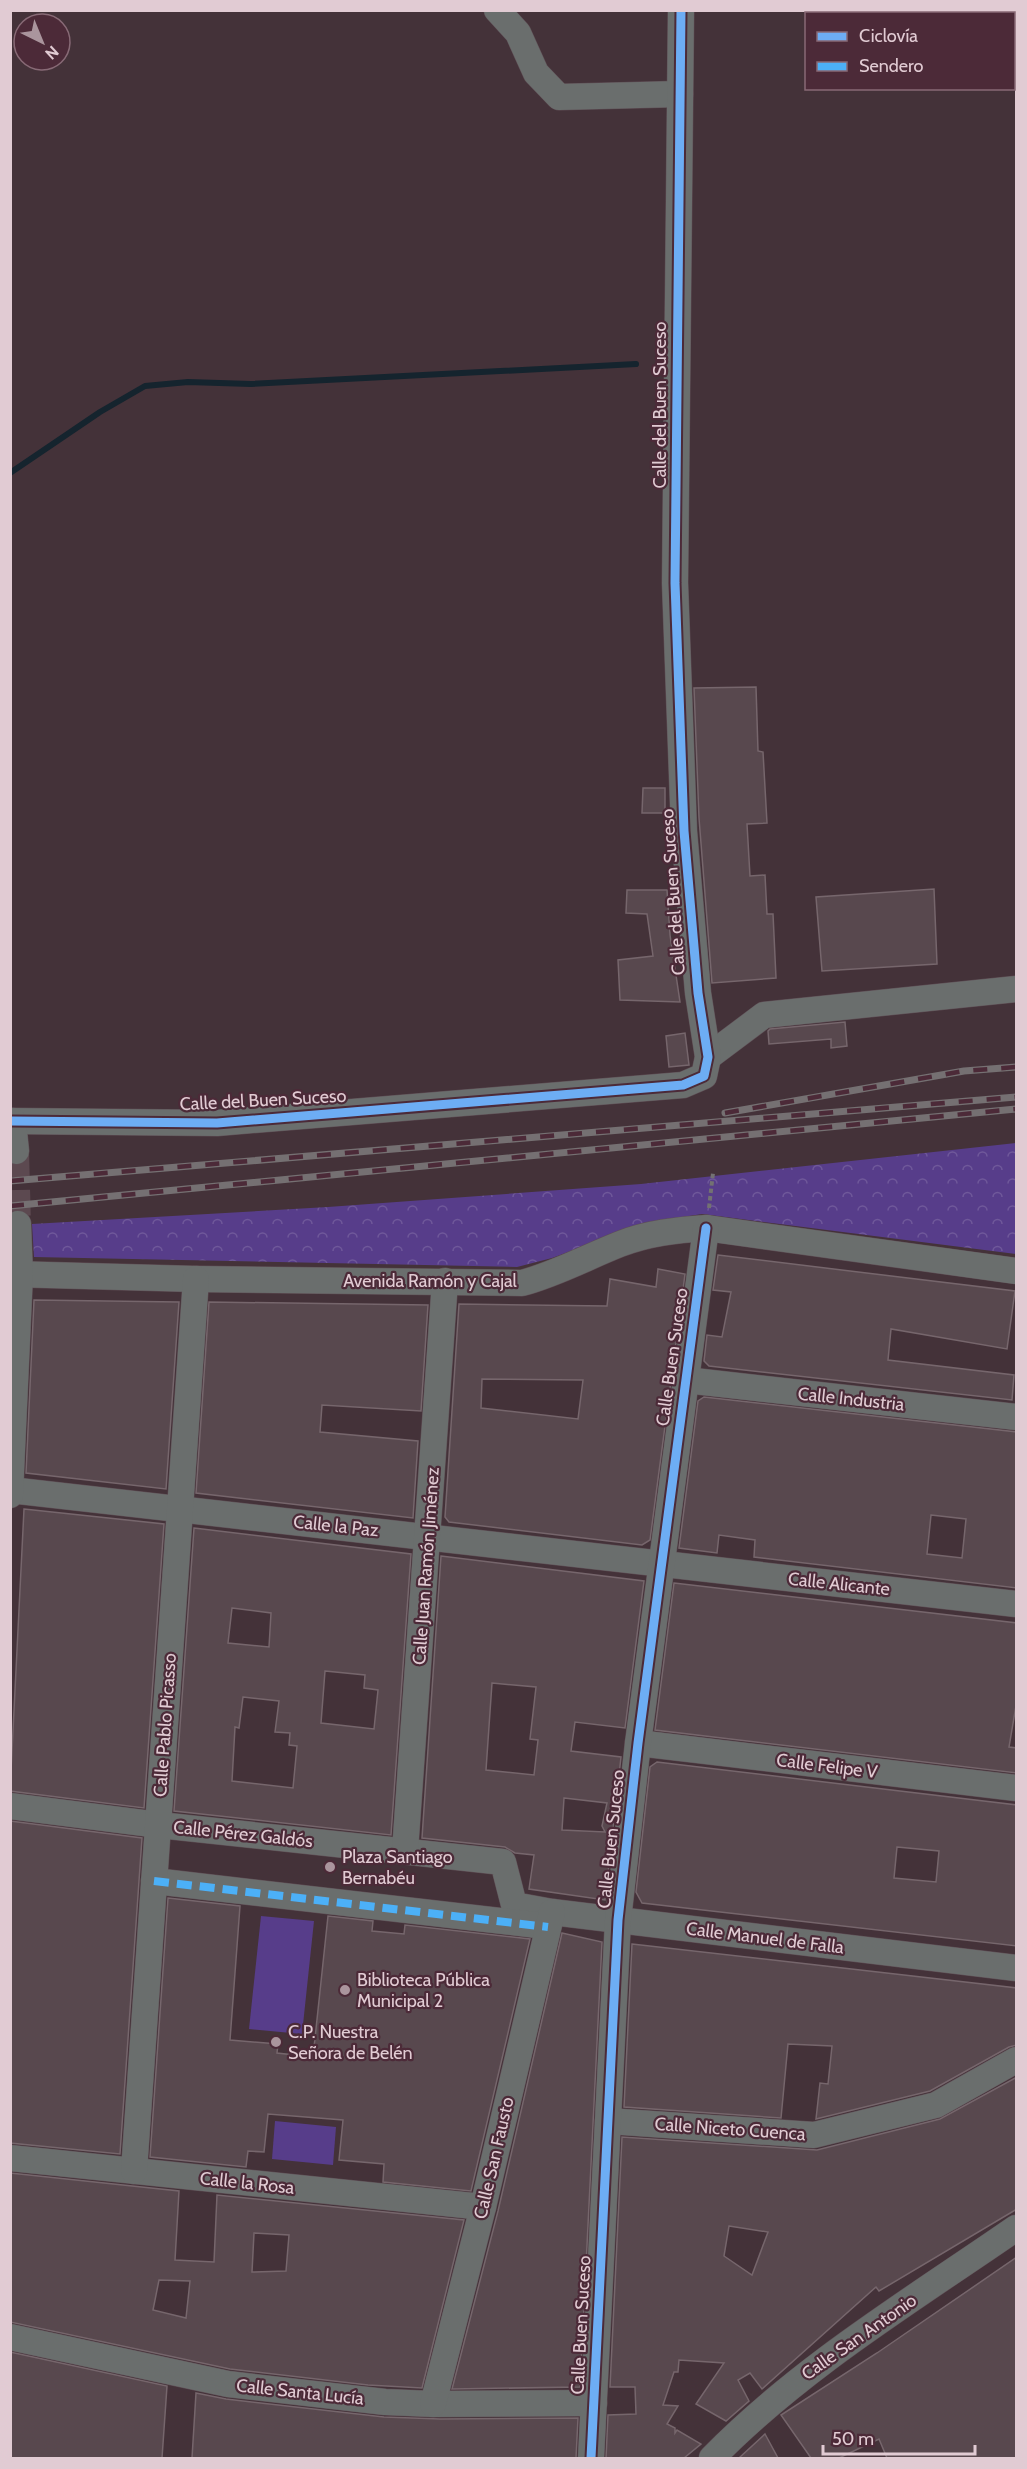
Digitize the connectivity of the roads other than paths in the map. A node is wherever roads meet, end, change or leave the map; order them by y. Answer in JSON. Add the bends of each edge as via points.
{"nodes":[{"id":1,"x":497,"y":10,"type":"edge"},
{"id":2,"x":681,"y":10,"type":"edge"},
{"id":3,"x":680,"y":94,"type":"junction"},
{"id":4,"x":1017,"y":989,"type":"edge"},
{"id":5,"x":708,"y":1056,"type":"junction"},
{"id":6,"x":12,"y":1121,"type":"edge"},
{"id":7,"x":16,"y":1151,"type":"dead end"},
{"id":8,"x":18,"y":1224,"type":"tunnel mouth"},
{"id":9,"x":706,"y":1228,"type":"junction"},
{"id":10,"x":1017,"y":1271,"type":"edge"},
{"id":11,"x":15,"y":1274,"type":"edge"},
{"id":12,"x":196,"y":1279,"type":"junction"},
{"id":13,"x":445,"y":1281,"type":"junction"},
{"id":14,"x":685,"y":1380,"type":"junction"},
{"id":15,"x":1017,"y":1417,"type":"edge"},
{"id":16,"x":11,"y":1490,"type":"edge"},
{"id":17,"x":10,"y":1495,"type":"edge"},
{"id":18,"x":179,"y":1508,"type":"junction"},
{"id":19,"x":428,"y":1536,"type":"junction"},
{"id":20,"x":661,"y":1564,"type":"junction"},
{"id":21,"x":1017,"y":1604,"type":"edge"},
{"id":22,"x":638,"y":1743,"type":"junction"},
{"id":23,"x":1017,"y":1788,"type":"edge"},
{"id":24,"x":10,"y":1806,"type":"edge"},
{"id":25,"x":159,"y":1825,"type":"junction"},
{"id":26,"x":405,"y":1851,"type":"junction"},
{"id":27,"x":154,"y":1881,"type":"junction"},
{"id":28,"x":514,"y":1905,"type":"joint"},
{"id":29,"x":550,"y":1919,"type":"junction"},
{"id":30,"x":618,"y":1920,"type":"junction"},
{"id":31,"x":1017,"y":1968,"type":"edge"},
{"id":32,"x":1017,"y":2060,"type":"edge"},
{"id":33,"x":608,"y":2121,"type":"junction"},
{"id":34,"x":10,"y":2158,"type":"edge"},
{"id":35,"x":134,"y":2171,"type":"junction"},
{"id":36,"x":483,"y":2207,"type":"junction"},
{"id":37,"x":1017,"y":2228,"type":"edge"},
{"id":38,"x":10,"y":2337,"type":"edge"},
{"id":39,"x":594,"y":2403,"type":"junction"},
{"id":40,"x":434,"y":2404,"type":"junction"},
{"id":41,"x":591,"y":2458,"type":"edge"},
{"id":42,"x":712,"y":2458,"type":"edge"}],
"edges":[{"from":1,"to":3,"type":"street","via":[[518,33],[536,73],[559,97]]},
{"from":2,"to":3,"type":"street","name":"Calle del Buen Suceso"},
{"from":3,"to":5,"type":"street","name":"Calle del Buen Suceso","via":[[677,676],[684,831],[698,993]]},
{"from":4,"to":5,"type":"street","via":[[764,1015]]},
{"from":5,"to":6,"type":"street","name":"Calle del Buen Suceso","via":[[704,1076],[682,1085],[217,1123]]},
{"from":6,"to":7,"type":"street"},
{"from":8,"to":11,"type":"street"},
{"from":9,"to":10,"type":"street","name":"Avenida Ramón y Cajal"},
{"from":9,"to":13,"type":"street","name":"Avenida Ramón y Cajal","via":[[640,1238],[522,1282]]},
{"from":9,"to":14,"type":"street","name":"Calle Buen Suceso"},
{"from":11,"to":12,"type":"street","name":"Avenida Ramón y Cajal"},
{"from":11,"to":16,"type":"street"},
{"from":12,"to":13,"type":"street","name":"Avenida Ramón y Cajal"},
{"from":12,"to":18,"type":"street","name":"Calle Pablo Picasso"},
{"from":13,"to":19,"type":"street","name":"Calle Juan Ramón Jiménez"},
{"from":14,"to":15,"type":"street","name":"Calle Industria"},
{"from":14,"to":20,"type":"street","name":"Calle Buen Suceso"},
{"from":16,"to":17,"type":"street"},
{"from":16,"to":18,"type":"street","name":"Calle la Paz"},
{"from":18,"to":19,"type":"street","name":"Calle la Paz"},
{"from":18,"to":25,"type":"street","name":"Calle Pablo Picasso"},
{"from":19,"to":20,"type":"street","name":"Calle la Paz"},
{"from":19,"to":26,"type":"street","name":"Calle Juan Ramón Jiménez"},
{"from":20,"to":21,"type":"street","name":"Calle Alicante"},
{"from":20,"to":22,"type":"street","name":"Calle Buen Suceso"},
{"from":22,"to":23,"type":"street","name":"Calle Felipe V"},
{"from":22,"to":30,"type":"street","name":"Calle Buen Suceso"},
{"from":24,"to":25,"type":"street","name":"Calle Pérez Galdós"},
{"from":25,"to":26,"type":"street","name":"Calle Pérez Galdós"},
{"from":25,"to":27,"type":"street","name":"Calle Pablo Picasso"},
{"from":26,"to":28,"type":"street","name":"Calle Pérez Galdós","via":[[503,1862]]},
{"from":27,"to":29,"type":"street"},
{"from":27,"to":35,"type":"street","name":"Calle Pablo Picasso"},
{"from":28,"to":29,"type":"street","name":"Calle Manuel de Falla"},
{"from":29,"to":30,"type":"street","name":"Calle Manuel de Falla"},
{"from":29,"to":36,"type":"street","name":"Calle San Fausto"},
{"from":30,"to":31,"type":"street","name":"Calle Manuel de Falla"},
{"from":30,"to":33,"type":"street","name":"Calle Buen Suceso"},
{"from":32,"to":33,"type":"street","name":"Calle Niceto Cuenca","via":[[936,2106],[814,2135]]},
{"from":33,"to":39,"type":"street","name":"Calle Buen Suceso"},
{"from":34,"to":35,"type":"street","name":"Calle la Rosa"},
{"from":35,"to":36,"type":"street","name":"Calle la Rosa"},
{"from":36,"to":40,"type":"street","name":"Calle San Fausto"},
{"from":37,"to":42,"type":"street","name":"Calle San Antonio","via":[[795,2382]]},
{"from":38,"to":40,"type":"street","name":"Calle Santa Lucía","via":[[228,2384]]},
{"from":39,"to":40,"type":"street","name":"Calle Santa Lucía"},
{"from":39,"to":41,"type":"street","name":"Calle Buen Suceso"}]}
